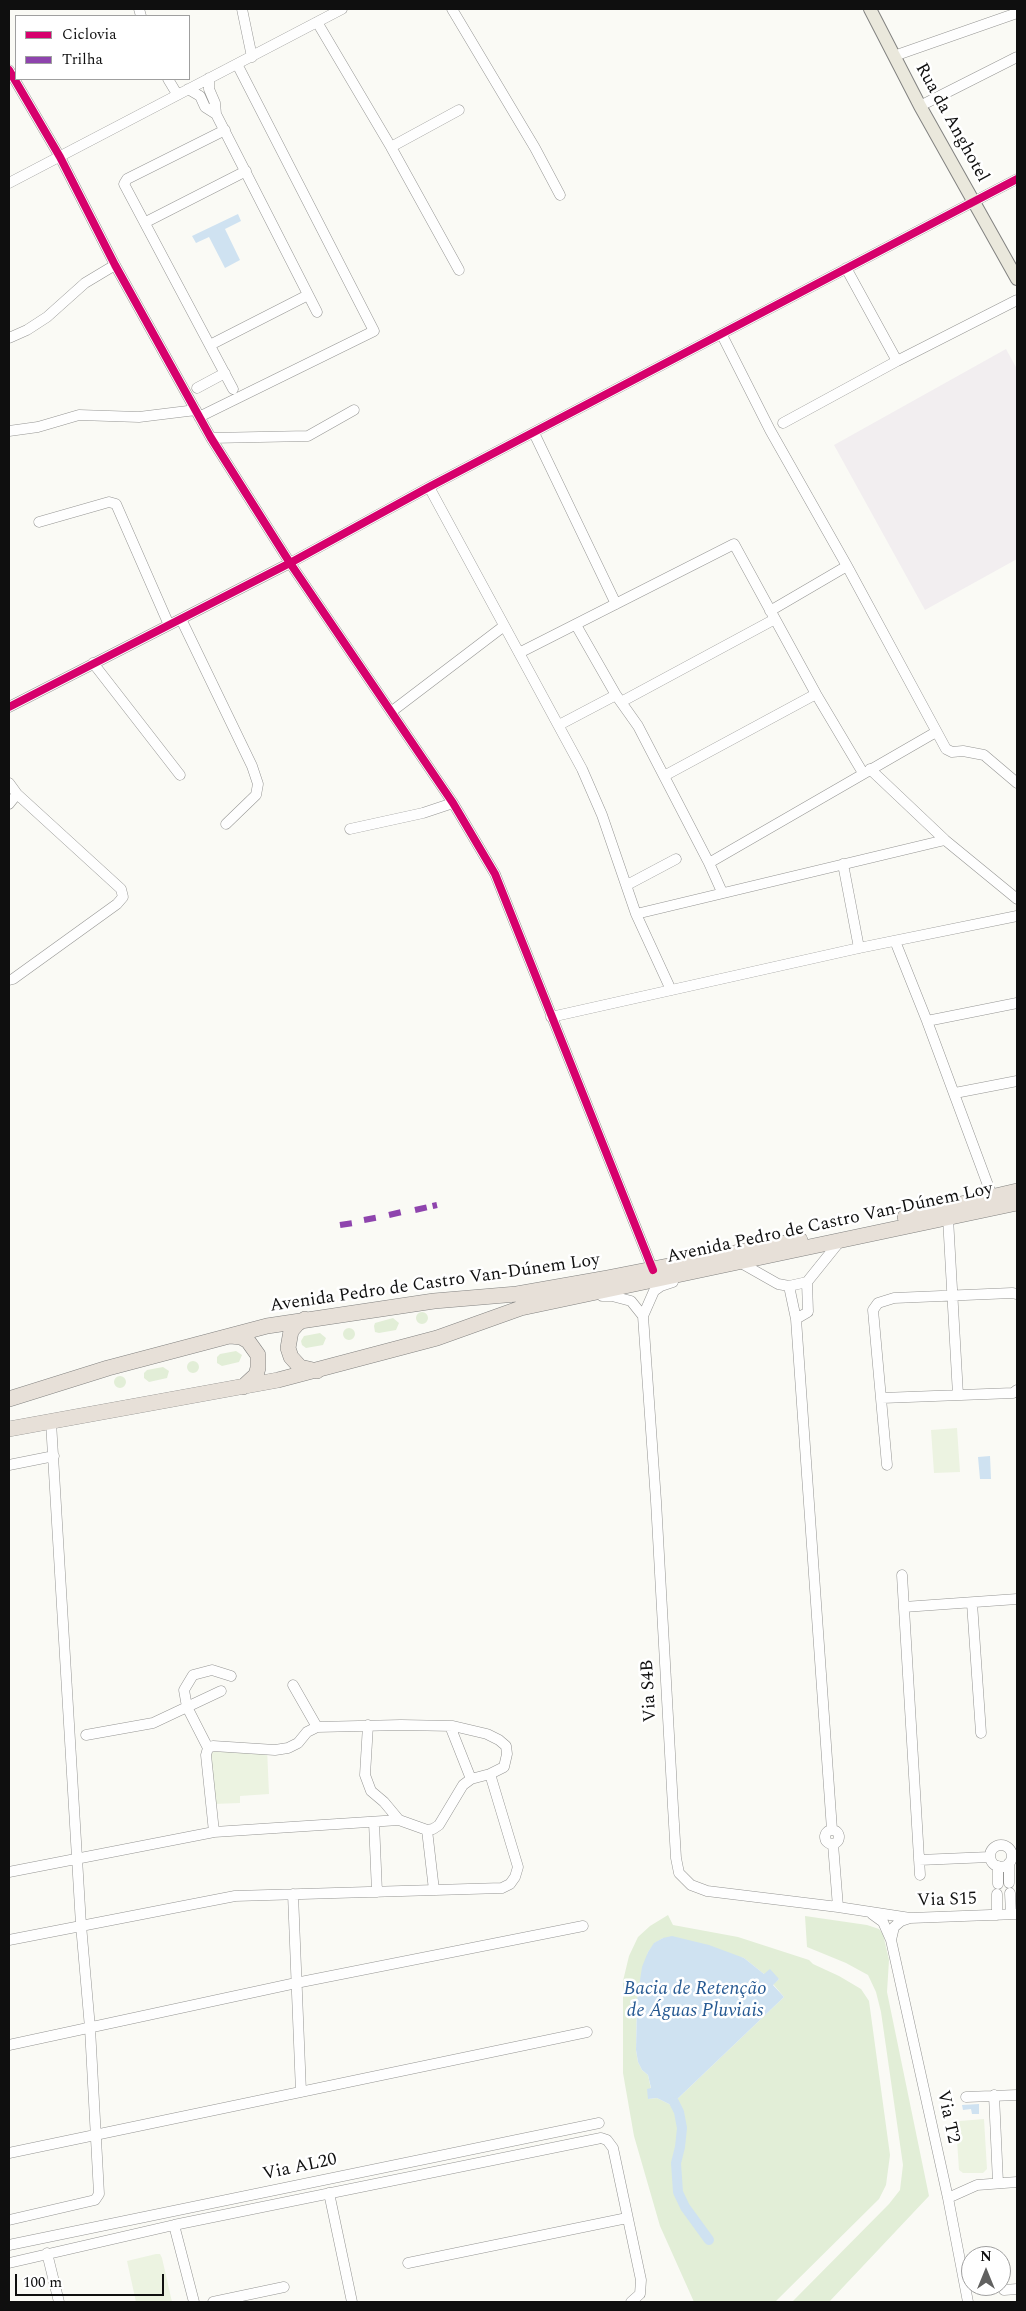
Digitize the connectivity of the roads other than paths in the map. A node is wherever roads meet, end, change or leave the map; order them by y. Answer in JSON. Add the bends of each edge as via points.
{"nodes":[{"id":1,"x":242,"y":9,"type":"edge"},
{"id":2,"x":342,"y":9,"type":"edge"},
{"id":3,"x":452,"y":9,"type":"edge"},
{"id":4,"x":874,"y":10,"type":"edge"},
{"id":5,"x":1017,"y":13,"type":"edge"},
{"id":6,"x":317,"y":22,"type":"junction"},
{"id":7,"x":894,"y":56,"type":"junction"},
{"id":8,"x":252,"y":57,"type":"junction"},
{"id":9,"x":1017,"y":57,"type":"edge"},
{"id":10,"x":237,"y":64,"type":"junction"},
{"id":11,"x":9,"y":70,"type":"edge"},
{"id":12,"x":209,"y":78,"type":"junction"},
{"id":13,"x":169,"y":80,"type":"edge"},
{"id":14,"x":188,"y":89,"type":"junction"},
{"id":15,"x":177,"y":94,"type":"junction"},
{"id":16,"x":920,"y":106,"type":"junction"},
{"id":17,"x":212,"y":108,"type":"junction"},
{"id":18,"x":460,"y":110,"type":"dead end"},
{"id":19,"x":225,"y":130,"type":"junction"},
{"id":20,"x":391,"y":147,"type":"junction"},
{"id":21,"x":60,"y":157,"type":"junction"},
{"id":22,"x":246,"y":171,"type":"junction"},
{"id":23,"x":1017,"y":179,"type":"edge"},
{"id":24,"x":9,"y":183,"type":"edge"},
{"id":25,"x":560,"y":195,"type":"dead end"},
{"id":26,"x":974,"y":201,"type":"junction"},
{"id":27,"x":146,"y":222,"type":"junction"},
{"id":28,"x":115,"y":266,"type":"junction"},
{"id":29,"x":846,"y":268,"type":"junction"},
{"id":30,"x":459,"y":270,"type":"dead end"},
{"id":31,"x":1017,"y":279,"type":"edge"},
{"id":32,"x":308,"y":295,"type":"junction"},
{"id":33,"x":1017,"y":300,"type":"edge"},
{"id":34,"x":317,"y":312,"type":"dead end"},
{"id":35,"x":722,"y":335,"type":"junction"},
{"id":36,"x":9,"y":338,"type":"edge"},
{"id":37,"x":210,"y":345,"type":"junction"},
{"id":38,"x":897,"y":361,"type":"junction"},
{"id":39,"x":225,"y":373,"type":"junction"},
{"id":40,"x":197,"y":388,"type":"dead end"},
{"id":41,"x":233,"y":389,"type":"dead end"},
{"id":42,"x":354,"y":410,"type":"dead end"},
{"id":43,"x":197,"y":413,"type":"junction"},
{"id":44,"x":783,"y":424,"type":"dead end"},
{"id":45,"x":9,"y":431,"type":"edge"},
{"id":46,"x":534,"y":433,"type":"junction"},
{"id":47,"x":211,"y":438,"type":"junction"},
{"id":48,"x":429,"y":487,"type":"junction"},
{"id":49,"x":39,"y":522,"type":"dead end"},
{"id":50,"x":290,"y":563,"type":"junction"},
{"id":51,"x":847,"y":566,"type":"junction"},
{"id":52,"x":616,"y":604,"type":"junction"},
{"id":53,"x":772,"y":615,"type":"junction"},
{"id":54,"x":181,"y":619,"type":"junction"},
{"id":55,"x":169,"y":624,"type":"junction"},
{"id":56,"x":576,"y":625,"type":"junction"},
{"id":57,"x":504,"y":626,"type":"junction"},
{"id":58,"x":519,"y":653,"type":"junction"},
{"id":59,"x":93,"y":663,"type":"junction"},
{"id":60,"x":816,"y":694,"type":"junction"},
{"id":61,"x":618,"y":699,"type":"junction"},
{"id":62,"x":9,"y":707,"type":"edge"},
{"id":63,"x":391,"y":712,"type":"junction"},
{"id":64,"x":558,"y":725,"type":"junction"},
{"id":65,"x":936,"y":732,"type":"junction"},
{"id":66,"x":866,"y":771,"type":"junction"},
{"id":67,"x":180,"y":775,"type":"dead end"},
{"id":68,"x":664,"y":776,"type":"junction"},
{"id":69,"x":9,"y":783,"type":"edge"},
{"id":70,"x":1017,"y":783,"type":"edge"},
{"id":71,"x":18,"y":794,"type":"junction"},
{"id":72,"x":453,"y":803,"type":"junction"},
{"id":73,"x":9,"y":804,"type":"edge"},
{"id":74,"x":226,"y":824,"type":"dead end"},
{"id":75,"x":350,"y":828,"type":"dead end"},
{"id":76,"x":945,"y":840,"type":"junction"},
{"id":77,"x":676,"y":859,"type":"dead end"},
{"id":78,"x":709,"y":862,"type":"junction"},
{"id":79,"x":843,"y":864,"type":"junction"},
{"id":80,"x":627,"y":885,"type":"junction"},
{"id":81,"x":722,"y":892,"type":"junction"},
{"id":82,"x":1017,"y":899,"type":"edge"},
{"id":83,"x":636,"y":914,"type":"junction"},
{"id":84,"x":1017,"y":916,"type":"edge"},
{"id":85,"x":895,"y":941,"type":"junction"},
{"id":86,"x":859,"y":948,"type":"junction"},
{"id":87,"x":9,"y":980,"type":"edge"},
{"id":88,"x":671,"y":990,"type":"junction"},
{"id":89,"x":1017,"y":1003,"type":"edge"},
{"id":90,"x":551,"y":1017,"type":"junction"},
{"id":91,"x":927,"y":1021,"type":"junction"},
{"id":92,"x":1017,"y":1081,"type":"edge"},
{"id":93,"x":955,"y":1093,"type":"junction"},
{"id":94,"x":1017,"y":1191,"type":"edge"},
{"id":95,"x":992,"y":1196,"type":"junction"},
{"id":96,"x":1017,"y":1203,"type":"edge"},
{"id":97,"x":948,"y":1218,"type":"junction"},
{"id":98,"x":840,"y":1241,"type":"junction"},
{"id":99,"x":741,"y":1263,"type":"junction"},
{"id":100,"x":653,"y":1270,"type":"junction"},
{"id":101,"x":710,"y":1270,"type":"junction"},
{"id":102,"x":806,"y":1282,"type":"junction"},
{"id":103,"x":789,"y":1286,"type":"junction"},
{"id":104,"x":1017,"y":1294,"type":"edge"},
{"id":105,"x":954,"y":1295,"type":"junction"},
{"id":106,"x":573,"y":1298,"type":"junction"},
{"id":107,"x":644,"y":1316,"type":"junction"},
{"id":108,"x":309,"y":1318,"type":"junction"},
{"id":109,"x":796,"y":1319,"type":"junction"},
{"id":110,"x":227,"y":1336,"type":"junction"},
{"id":111,"x":321,"y":1370,"type":"junction"},
{"id":112,"x":239,"y":1388,"type":"junction"},
{"id":113,"x":1017,"y":1390,"type":"edge"},
{"id":114,"x":958,"y":1395,"type":"junction"},
{"id":115,"x":882,"y":1398,"type":"junction"},
{"id":116,"x":9,"y":1399,"type":"edge"},
{"id":117,"x":51,"y":1422,"type":"junction"},
{"id":118,"x":9,"y":1429,"type":"edge"},
{"id":119,"x":54,"y":1456,"type":"junction"},
{"id":120,"x":9,"y":1465,"type":"edge"},
{"id":121,"x":887,"y":1465,"type":"dead end"},
{"id":122,"x":902,"y":1576,"type":"dead end"},
{"id":123,"x":1017,"y":1599,"type":"edge"},
{"id":124,"x":972,"y":1602,"type":"junction"},
{"id":125,"x":904,"y":1607,"type":"junction"},
{"id":126,"x":231,"y":1676,"type":"dead end"},
{"id":127,"x":293,"y":1685,"type":"dead end"},
{"id":128,"x":221,"y":1691,"type":"dead end"},
{"id":129,"x":187,"y":1707,"type":"junction"},
{"id":130,"x":368,"y":1725,"type":"junction"},
{"id":131,"x":450,"y":1726,"type":"junction"},
{"id":132,"x":317,"y":1727,"type":"junction"},
{"id":133,"x":981,"y":1733,"type":"dead end"},
{"id":134,"x":86,"y":1736,"type":"dead end"},
{"id":135,"x":208,"y":1748,"type":"junction"},
{"id":136,"x":490,"y":1774,"type":"junction"},
{"id":137,"x":471,"y":1779,"type":"junction"},
{"id":138,"x":399,"y":1820,"type":"junction"},
{"id":139,"x":374,"y":1822,"type":"junction"},
{"id":140,"x":427,"y":1830,"type":"junction"},
{"id":141,"x":214,"y":1832,"type":"junction"},
{"id":142,"x":1013,"y":1854,"type":"edge"},
{"id":143,"x":990,"y":1857,"type":"junction"},
{"id":144,"x":77,"y":1858,"type":"junction"},
{"id":145,"x":919,"y":1860,"type":"junction"},
{"id":146,"x":998,"y":1866,"type":"junction"},
{"id":147,"x":9,"y":1872,"type":"edge"},
{"id":148,"x":920,"y":1875,"type":"dead end"},
{"id":149,"x":434,"y":1890,"type":"junction"},
{"id":150,"x":377,"y":1892,"type":"junction"},
{"id":151,"x":292,"y":1894,"type":"junction"},
{"id":152,"x":838,"y":1907,"type":"junction"},
{"id":153,"x":864,"y":1911,"type":"junction"},
{"id":154,"x":1014,"y":1914,"type":"edge"},
{"id":155,"x":997,"y":1915,"type":"junction"},
{"id":156,"x":910,"y":1918,"type":"junction"},
{"id":157,"x":81,"y":1925,"type":"junction"},
{"id":158,"x":584,"y":1926,"type":"dead end"},
{"id":159,"x":9,"y":1940,"type":"edge"},
{"id":160,"x":892,"y":1940,"type":"junction"},
{"id":161,"x":296,"y":1983,"type":"junction"},
{"id":162,"x":90,"y":2028,"type":"junction"},
{"id":163,"x":587,"y":2032,"type":"dead end"},
{"id":164,"x":9,"y":2045,"type":"edge"},
{"id":165,"x":301,"y":2092,"type":"junction"},
{"id":166,"x":994,"y":2095,"type":"junction"},
{"id":167,"x":1017,"y":2095,"type":"edge"},
{"id":168,"x":966,"y":2097,"type":"dead end"},
{"id":169,"x":599,"y":2122,"type":"dead end"},
{"id":170,"x":96,"y":2134,"type":"junction"},
{"id":171,"x":9,"y":2153,"type":"edge"},
{"id":172,"x":1017,"y":2182,"type":"edge"},
{"id":173,"x":998,"y":2183,"type":"junction"},
{"id":174,"x":329,"y":2193,"type":"junction"},
{"id":175,"x":948,"y":2198,"type":"junction"},
{"id":176,"x":627,"y":2218,"type":"junction"},
{"id":177,"x":9,"y":2220,"type":"edge"},
{"id":178,"x":174,"y":2226,"type":"junction"},
{"id":179,"x":9,"y":2245,"type":"edge"},
{"id":180,"x":47,"y":2253,"type":"junction"},
{"id":181,"x":408,"y":2262,"type":"dead end"},
{"id":182,"x":9,"y":2263,"type":"edge"},
{"id":183,"x":284,"y":2287,"type":"dead end"},
{"id":184,"x":58,"y":2302,"type":"edge"},
{"id":185,"x":194,"y":2302,"type":"edge"},
{"id":186,"x":213,"y":2302,"type":"edge"},
{"id":187,"x":352,"y":2302,"type":"edge"},
{"id":188,"x":631,"y":2302,"type":"edge"},
{"id":189,"x":968,"y":2302,"type":"edge"}],
"edges":[{"from":1,"to":8,"type":"street"},
{"from":2,"to":6,"type":"street"},
{"from":3,"to":25,"type":"street"},
{"from":4,"to":7,"type":"main road","name":"Rua da Anghotel"},
{"from":5,"to":7,"type":"street"},
{"from":6,"to":8,"type":"street"},
{"from":6,"to":20,"type":"street"},
{"from":7,"to":16,"type":"main road","name":"Rua da Anghotel"},
{"from":8,"to":10,"type":"street"},
{"from":9,"to":16,"type":"street"},
{"from":10,"to":12,"type":"street"},
{"from":10,"to":43,"type":"street","via":[[374,331]]},
{"from":11,"to":21,"type":"street"},
{"from":12,"to":14,"type":"street"},
{"from":12,"to":17,"type":"street"},
{"from":13,"to":15,"type":"street"},
{"from":14,"to":15,"type":"street"},
{"from":14,"to":17,"type":"street"},
{"from":15,"to":21,"type":"street"},
{"from":16,"to":26,"type":"main road","name":"Rua da Anghotel"},
{"from":17,"to":19,"type":"street"},
{"from":18,"to":20,"type":"street"},
{"from":19,"to":22,"type":"street"},
{"from":19,"to":27,"type":"street","via":[[125,182]]},
{"from":20,"to":30,"type":"street"},
{"from":21,"to":24,"type":"street"},
{"from":21,"to":28,"type":"street"},
{"from":22,"to":27,"type":"street"},
{"from":22,"to":32,"type":"street"},
{"from":23,"to":26,"type":"street"},
{"from":26,"to":29,"type":"street"},
{"from":26,"to":31,"type":"main road","name":"Rua da Anghotel"},
{"from":27,"to":37,"type":"street"},
{"from":28,"to":36,"type":"street","via":[[85,283],[47,317]]},
{"from":28,"to":43,"type":"street"},
{"from":29,"to":35,"type":"street"},
{"from":29,"to":38,"type":"street"},
{"from":32,"to":34,"type":"street"},
{"from":32,"to":37,"type":"street"},
{"from":33,"to":38,"type":"street"},
{"from":35,"to":46,"type":"street"},
{"from":35,"to":51,"type":"street","via":[[770,430]]},
{"from":37,"to":39,"type":"street"},
{"from":38,"to":44,"type":"street"},
{"from":39,"to":40,"type":"street"},
{"from":39,"to":41,"type":"street"},
{"from":42,"to":47,"type":"street","via":[[308,436]]},
{"from":43,"to":45,"type":"street","via":[[140,417],[79,415],[38,427]]},
{"from":43,"to":47,"type":"street"},
{"from":46,"to":48,"type":"street"},
{"from":46,"to":52,"type":"street"},
{"from":47,"to":50,"type":"street"},
{"from":48,"to":50,"type":"street"},
{"from":48,"to":57,"type":"street"},
{"from":49,"to":55,"type":"street","via":[[109,502],[116,504]]},
{"from":50,"to":54,"type":"street"},
{"from":50,"to":63,"type":"street"},
{"from":51,"to":53,"type":"street"},
{"from":51,"to":65,"type":"street"},
{"from":52,"to":53,"type":"street","via":[[732,543]]},
{"from":52,"to":56,"type":"street"},
{"from":53,"to":60,"type":"street"},
{"from":53,"to":61,"type":"street"},
{"from":54,"to":55,"type":"street"},
{"from":54,"to":74,"type":"street","via":[[258,784],[258,792]]},
{"from":55,"to":59,"type":"street"},
{"from":56,"to":58,"type":"street"},
{"from":56,"to":61,"type":"street"},
{"from":57,"to":58,"type":"street"},
{"from":57,"to":63,"type":"street"},
{"from":58,"to":64,"type":"street"},
{"from":59,"to":62,"type":"street"},
{"from":59,"to":67,"type":"street"},
{"from":60,"to":66,"type":"street"},
{"from":60,"to":68,"type":"street"},
{"from":61,"to":64,"type":"street"},
{"from":61,"to":68,"type":"street","via":[[638,726]]},
{"from":63,"to":72,"type":"street"},
{"from":64,"to":80,"type":"street","via":[[602,815]]},
{"from":65,"to":66,"type":"street"},
{"from":65,"to":70,"type":"street","via":[[946,749],[984,755]]},
{"from":66,"to":76,"type":"street"},
{"from":66,"to":78,"type":"street"},
{"from":68,"to":78,"type":"street"},
{"from":69,"to":71,"type":"street"},
{"from":71,"to":73,"type":"street"},
{"from":71,"to":87,"type":"street","via":[[121,889],[123,897]]},
{"from":72,"to":75,"type":"street","via":[[423,813]]},
{"from":72,"to":90,"type":"street","via":[[494,874]]},
{"from":76,"to":79,"type":"street"},
{"from":76,"to":82,"type":"street"},
{"from":77,"to":80,"type":"street"},
{"from":78,"to":81,"type":"street"},
{"from":79,"to":81,"type":"street"},
{"from":79,"to":86,"type":"street"},
{"from":80,"to":83,"type":"street"},
{"from":81,"to":83,"type":"street"},
{"from":83,"to":88,"type":"street"},
{"from":84,"to":85,"type":"street"},
{"from":85,"to":86,"type":"street"},
{"from":85,"to":91,"type":"street"},
{"from":86,"to":88,"type":"street"},
{"from":88,"to":90,"type":"street"},
{"from":89,"to":91,"type":"street"},
{"from":90,"to":100,"type":"street"},
{"from":91,"to":93,"type":"street"},
{"from":92,"to":93,"type":"street"},
{"from":93,"to":95,"type":"street"},
{"from":94,"to":95,"type":"highway","name":"Avenida Pedro de Castro Van-Dúnem Loy"},
{"from":95,"to":100,"type":"highway","name":"Avenida Pedro de Castro Van-Dúnem Loy"},
{"from":96,"to":97,"type":"highway","name":"Avenida Pedro de Castro Van-Dúnem Loy"},
{"from":97,"to":98,"type":"highway","name":"Avenida Pedro de Castro Van-Dúnem Loy"},
{"from":97,"to":105,"type":"street"},
{"from":98,"to":99,"type":"highway","name":"Avenida Pedro de Castro Van-Dúnem Loy"},
{"from":98,"to":102,"type":"street"},
{"from":99,"to":101,"type":"highway","name":"Avenida Pedro de Castro Van-Dúnem Loy"},
{"from":99,"to":103,"type":"street","via":[[778,1284]]},
{"from":100,"to":108,"type":"highway","name":"Avenida Pedro de Castro Van-Dúnem Loy","via":[[517,1294],[434,1301]]},
{"from":101,"to":106,"type":"highway","name":"Avenida Pedro de Castro Van-Dúnem Loy"},
{"from":101,"to":107,"type":"street","via":[[661,1286],[650,1298]]},
{"from":102,"to":103,"type":"street"},
{"from":102,"to":109,"type":"street","via":[[808,1312]]},
{"from":103,"to":109,"type":"street"},
{"from":104,"to":105,"type":"street"},
{"from":105,"to":114,"type":"street"},
{"from":105,"to":115,"type":"street","via":[[885,1299],[873,1310]]},
{"from":106,"to":107,"type":"street","via":[[622,1298],[631,1301]]},
{"from":106,"to":111,"type":"highway","name":"Avenida Pedro de Castro Van-Dúnem Loy","via":[[521,1308],[462,1330]]},
{"from":107,"to":152,"type":"street","name":"Via S4B","via":[[679,1873],[690,1885],[707,1891]]},
{"from":108,"to":110,"type":"highway","name":"Avenida Pedro de Castro Van-Dúnem Loy"},
{"from":108,"to":111,"type":"highway","via":[[294,1327],[289,1335],[288,1348],[300,1367]]},
{"from":109,"to":152,"type":"street","via":[[832,1830],[839,1836],[833,1844]]},
{"from":110,"to":112,"type":"highway","via":[[248,1341],[258,1355],[256,1375]]},
{"from":110,"to":116,"type":"highway","name":"Avenida Pedro de Castro Van-Dúnem Loy"},
{"from":111,"to":112,"type":"highway","name":"Avenida Pedro de Castro Van-Dúnem Loy"},
{"from":112,"to":117,"type":"highway","name":"Avenida Pedro de Castro Van-Dúnem Loy"},
{"from":113,"to":114,"type":"street","via":[[1012,1393]]},
{"from":114,"to":115,"type":"street"},
{"from":115,"to":121,"type":"street"},
{"from":117,"to":118,"type":"highway","name":"Avenida Pedro de Castro Van-Dúnem Loy"},
{"from":117,"to":119,"type":"street"},
{"from":119,"to":120,"type":"street"},
{"from":119,"to":144,"type":"street"},
{"from":122,"to":125,"type":"street"},
{"from":123,"to":124,"type":"street"},
{"from":124,"to":125,"type":"street"},
{"from":124,"to":133,"type":"street"},
{"from":125,"to":145,"type":"street"},
{"from":126,"to":129,"type":"street","via":[[212,1670],[193,1675],[184,1690]]},
{"from":127,"to":132,"type":"street"},
{"from":128,"to":129,"type":"street"},
{"from":129,"to":134,"type":"street","via":[[153,1723]]},
{"from":129,"to":135,"type":"street"},
{"from":130,"to":131,"type":"street"},
{"from":130,"to":132,"type":"street"},
{"from":130,"to":138,"type":"street","via":[[366,1775],[371,1791]]},
{"from":131,"to":136,"type":"street","via":[[487,1734],[506,1746],[504,1768]]},
{"from":131,"to":137,"type":"street"},
{"from":132,"to":135,"type":"street","via":[[288,1748]]},
{"from":135,"to":141,"type":"street"},
{"from":136,"to":137,"type":"street"},
{"from":136,"to":149,"type":"street","via":[[518,1867],[515,1877],[502,1888]]},
{"from":137,"to":140,"type":"street","via":[[463,1785],[439,1825]]},
{"from":138,"to":139,"type":"street"},
{"from":138,"to":140,"type":"street"},
{"from":139,"to":141,"type":"street"},
{"from":139,"to":150,"type":"street"},
{"from":140,"to":149,"type":"street"},
{"from":141,"to":144,"type":"street"},
{"from":142,"to":143,"type":"street","via":[[1003,1845],[997,1845],[990,1851]]},
{"from":142,"to":146,"type":"street"},
{"from":142,"to":154,"type":"street","via":[[1010,1888]]},
{"from":143,"to":145,"type":"street"},
{"from":143,"to":146,"type":"street"},
{"from":144,"to":147,"type":"street"},
{"from":144,"to":157,"type":"street"},
{"from":145,"to":148,"type":"street"},
{"from":146,"to":155,"type":"street"},
{"from":149,"to":150,"type":"street"},
{"from":150,"to":151,"type":"street"},
{"from":151,"to":157,"type":"street","via":[[235,1896]]},
{"from":151,"to":161,"type":"street"},
{"from":152,"to":153,"type":"street","name":"Via S4B"},
{"from":153,"to":156,"type":"street","name":"Via S4B"},
{"from":153,"to":160,"type":"street","name":"Via S4B","via":[[883,1922]]},
{"from":154,"to":155,"type":"street","name":"Via S15"},
{"from":155,"to":156,"type":"street","name":"Via S15"},
{"from":156,"to":160,"type":"street","name":"Via S15","via":[[894,1927]]},
{"from":157,"to":159,"type":"street"},
{"from":157,"to":162,"type":"street"},
{"from":158,"to":161,"type":"street"},
{"from":160,"to":175,"type":"street","name":"Via T2"},
{"from":161,"to":162,"type":"street"},
{"from":161,"to":165,"type":"street"},
{"from":162,"to":164,"type":"street"},
{"from":162,"to":170,"type":"street"},
{"from":163,"to":165,"type":"street"},
{"from":165,"to":170,"type":"street"},
{"from":166,"to":167,"type":"street"},
{"from":166,"to":168,"type":"street"},
{"from":166,"to":173,"type":"street"},
{"from":169,"to":179,"type":"street","name":"Via AL20"},
{"from":170,"to":171,"type":"street"},
{"from":170,"to":177,"type":"street","via":[[98,2198]]},
{"from":172,"to":173,"type":"street"},
{"from":173,"to":175,"type":"street","via":[[977,2185]]},
{"from":174,"to":176,"type":"street","via":[[601,2138],[613,2148]]},
{"from":174,"to":178,"type":"street"},
{"from":174,"to":187,"type":"street"},
{"from":175,"to":189,"type":"street","name":"Via T2"},
{"from":176,"to":181,"type":"street"},
{"from":176,"to":188,"type":"street","via":[[642,2288]]},
{"from":178,"to":180,"type":"street"},
{"from":178,"to":185,"type":"street"},
{"from":180,"to":182,"type":"street"},
{"from":180,"to":184,"type":"street"},
{"from":183,"to":186,"type":"street"}]}
